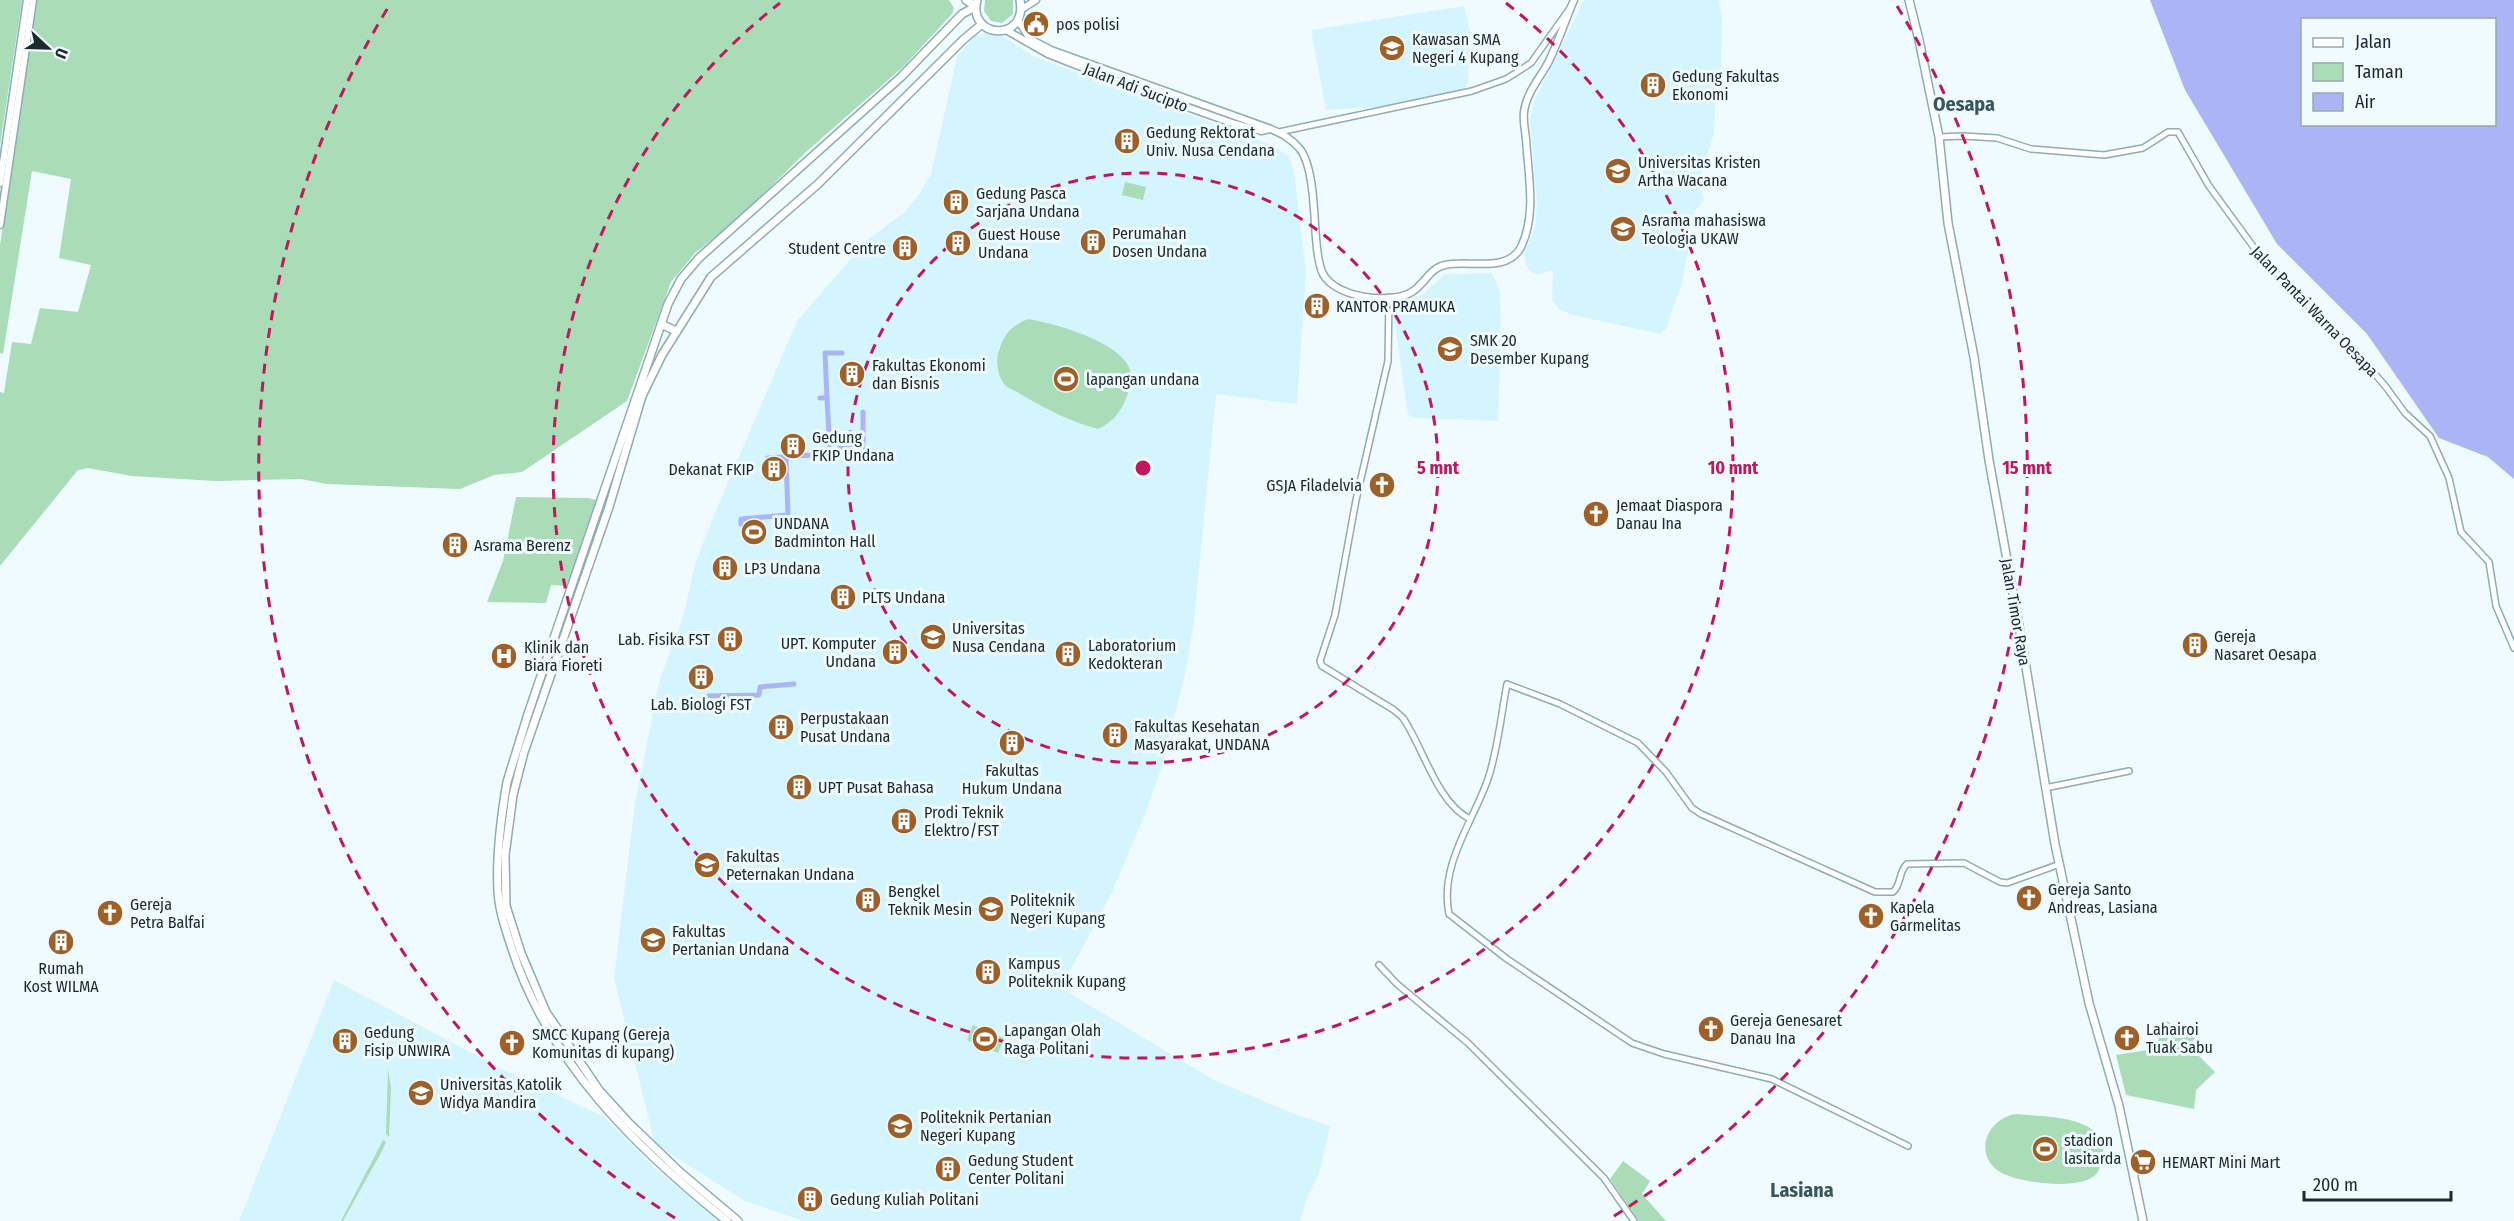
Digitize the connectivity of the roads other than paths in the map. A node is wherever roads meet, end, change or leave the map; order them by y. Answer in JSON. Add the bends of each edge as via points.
{"nodes":[{"id":1,"x":27,"y":0,"type":"edge"},
{"id":2,"x":33,"y":0,"type":"edge"},
{"id":3,"x":966,"y":0,"type":"edge"},
{"id":4,"x":1020,"y":0,"type":"edge"},
{"id":5,"x":1036,"y":0,"type":"edge"},
{"id":6,"x":1909,"y":0,"type":"edge"},
{"id":7,"x":1573,"y":3,"type":"edge"},
{"id":8,"x":976,"y":4,"type":"edge"},
{"id":9,"x":1022,"y":9,"type":"junction"},
{"id":10,"x":1018,"y":20,"type":"junction"},
{"id":11,"x":982,"y":24,"type":"junction"},
{"id":12,"x":1006,"y":30,"type":"junction"},
{"id":13,"x":1271,"y":129,"type":"junction"},
{"id":14,"x":1279,"y":132,"type":"junction"},
{"id":15,"x":1939,"y":137,"type":"junction"},
{"id":16,"x":0,"y":183,"type":"edge"},
{"id":17,"x":0,"y":225,"type":"edge"},
{"id":18,"x":1389,"y":297,"type":"junction"},
{"id":19,"x":661,"y":324,"type":"junction"},
{"id":20,"x":676,"y":332,"type":"junction"},
{"id":21,"x":2514,"y":648,"type":"edge"},
{"id":22,"x":538,"y":686,"type":"junction"},
{"id":23,"x":546,"y":688,"type":"junction"},
{"id":24,"x":2129,"y":771,"type":"dead end"},
{"id":25,"x":2045,"y":788,"type":"junction"},
{"id":26,"x":1470,"y":819,"type":"junction"},
{"id":27,"x":2060,"y":864,"type":"junction"},
{"id":28,"x":1379,"y":965,"type":"dead end"},
{"id":29,"x":552,"y":1028,"type":"junction"},
{"id":30,"x":626,"y":1126,"type":"junction"},
{"id":31,"x":1908,"y":1146,"type":"dead end"},
{"id":32,"x":727,"y":1221,"type":"edge"},
{"id":33,"x":738,"y":1221,"type":"edge"},
{"id":34,"x":1634,"y":1221,"type":"edge"},
{"id":35,"x":2144,"y":1221,"type":"edge"}],
"edges":[{"from":1,"to":16,"type":"main road"},
{"from":2,"to":17,"type":"main road"},
{"from":3,"to":8,"type":"highway"},
{"from":4,"to":9,"type":"highway"},
{"from":5,"to":9,"type":"main road"},
{"from":6,"to":15,"type":"highway","name":"Jalan Timor Raya"},
{"from":7,"to":14,"type":"street","via":[[1531,63],[1506,80],[1472,91]]},
{"from":7,"to":18,"type":"main road","name":"Jalan Adi Sucipto","via":[[1524,108],[1531,205],[1520,249],[1503,262],[1441,266],[1411,293]]},
{"from":8,"to":11,"type":"highway"},
{"from":8,"to":19,"type":"highway","via":[[902,77],[699,258],[674,289]]},
{"from":9,"to":10,"type":"highway"},
{"from":10,"to":12,"type":"highway"},
{"from":10,"to":13,"type":"main road","name":"Jalan Adi Sucipto","via":[[1030,39],[1051,50]]},
{"from":11,"to":12,"type":"highway","via":[[997,31]]},
{"from":11,"to":20,"type":"highway","via":[[818,184],[711,277]]},
{"from":12,"to":13,"type":"main road","name":"Jalan Adi Sucipto","via":[[1047,54],[1152,95],[1235,124],[1261,131]]},
{"from":13,"to":14,"type":"main road","name":"Jalan Adi Sucipto"},
{"from":14,"to":18,"type":"main road","name":"Jalan Adi Sucipto","via":[[1305,157],[1323,273],[1332,285],[1346,293]]},
{"from":15,"to":21,"type":"street","name":"Jalan Pantai Warna Oesapa","via":[[1997,138],[2031,149],[2104,155],[2135,150],[2171,130],[2178,132],[2209,186],[2255,249],[2356,352],[2405,413],[2430,436],[2449,478],[2461,532],[2489,562],[2496,606]]},
{"from":15,"to":25,"type":"highway","name":"Jalan Timor Raya","via":[[1948,223]]},
{"from":18,"to":26,"type":"street","via":[[1388,361],[1335,615],[1320,660],[1322,666],[1403,718],[1441,790]]},
{"from":19,"to":20,"type":"highway"},
{"from":19,"to":22,"type":"highway"},
{"from":20,"to":23,"type":"highway","via":[[642,396],[612,497]]},
{"from":22,"to":23,"type":"highway"},
{"from":22,"to":29,"type":"highway","via":[[506,791],[498,892],[517,965],[532,1001]]},
{"from":23,"to":29,"type":"highway","via":[[513,795],[504,882],[510,922]]},
{"from":24,"to":25,"type":"street"},
{"from":25,"to":27,"type":"highway","name":"Jalan Timor Raya"},
{"from":26,"to":27,"type":"street","via":[[1488,777],[1507,684],[1560,704],[1638,743],[1701,814],[1875,892],[1893,892],[1898,888],[1902,868],[1907,864],[1964,863],[2007,883]]},
{"from":26,"to":31,"type":"street","via":[[1455,855],[1449,888],[1449,914],[1462,926],[1632,1043],[1772,1080]]},
{"from":27,"to":35,"type":"highway","name":"Jalan Timor Raya","via":[[2089,1002],[2120,1106]]},
{"from":28,"to":34,"type":"street","via":[[1468,1042],[1604,1178]]},
{"from":29,"to":30,"type":"highway","via":[[578,1074]]},
{"from":30,"to":32,"type":"highway","via":[[689,1191]]},
{"from":30,"to":33,"type":"highway"}]}
